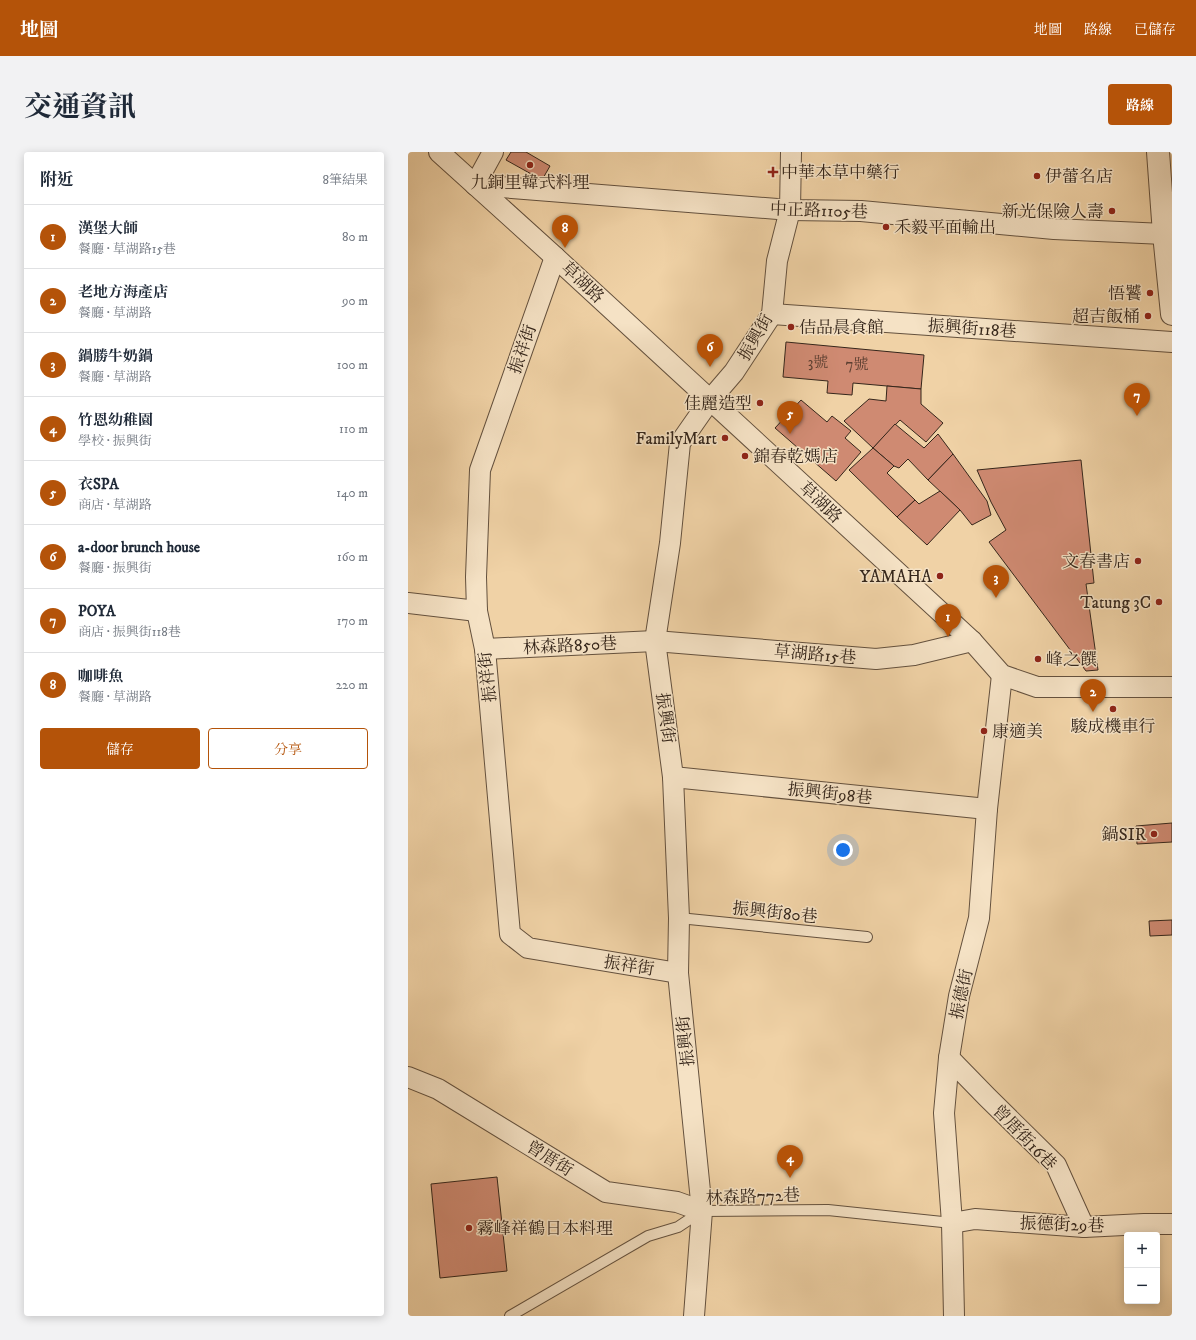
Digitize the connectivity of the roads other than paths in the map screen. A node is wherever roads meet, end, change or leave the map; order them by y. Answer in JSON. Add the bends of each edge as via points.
{"nodes":[{"id":1,"x":439,"y":152,"type":"edge"},
{"id":2,"x":494,"y":152,"type":"edge"},
{"id":3,"x":791,"y":152,"type":"edge"},
{"id":4,"x":1158,"y":152,"type":"edge"},
{"id":5,"x":475,"y":185,"type":"junction"},
{"id":6,"x":790,"y":210,"type":"junction"},
{"id":7,"x":1164,"y":234,"type":"junction"},
{"id":8,"x":555,"y":257,"type":"junction"},
{"id":9,"x":772,"y":314,"type":"junction"},
{"id":10,"x":1172,"y":314,"type":"edge"},
{"id":11,"x":1172,"y":342,"type":"edge"},
{"id":12,"x":710,"y":400,"type":"junction"},
{"id":13,"x":408,"y":602,"type":"edge"},
{"id":14,"x":477,"y":611,"type":"junction"},
{"id":15,"x":655,"y":641,"type":"junction"},
{"id":16,"x":972,"y":641,"type":"junction"},
{"id":17,"x":485,"y":649,"type":"junction"},
{"id":18,"x":1002,"y":674,"type":"junction"},
{"id":19,"x":1172,"y":686,"type":"edge"},
{"id":20,"x":673,"y":778,"type":"junction"},
{"id":21,"x":987,"y":809,"type":"junction"},
{"id":22,"x":679,"y":918,"type":"junction"},
{"id":23,"x":867,"y":937,"type":"dead end"},
{"id":24,"x":678,"y":973,"type":"junction"},
{"id":25,"x":949,"y":1058,"type":"junction"},
{"id":26,"x":408,"y":1077,"type":"edge"},
{"id":27,"x":702,"y":1211,"type":"junction"},
{"id":28,"x":952,"y":1223,"type":"junction"},
{"id":29,"x":1172,"y":1224,"type":"edge"},
{"id":30,"x":1084,"y":1227,"type":"junction"},
{"id":31,"x":510,"y":1316,"type":"edge"},
{"id":32,"x":694,"y":1316,"type":"edge"},
{"id":33,"x":954,"y":1316,"type":"edge"}],
"edges":[{"from":1,"to":5,"type":"street","name":"草湖路"},
{"from":2,"to":5,"type":"street"},
{"from":3,"to":6,"type":"street","name":"振興街"},
{"from":4,"to":7,"type":"street"},
{"from":5,"to":6,"type":"street","name":"中正路1105巷"},
{"from":5,"to":8,"type":"street","name":"草湖路"},
{"from":6,"to":7,"type":"street","name":"中正路1105巷","via":[[861,211],[1054,229]]},
{"from":6,"to":9,"type":"street","name":"振興街","via":[[778,261]]},
{"from":7,"to":10,"type":"street"},
{"from":8,"to":12,"type":"street","name":"草湖路"},
{"from":8,"to":14,"type":"street","name":"振祥街","via":[[480,470]]},
{"from":9,"to":11,"type":"street","name":"振興街118巷"},
{"from":9,"to":12,"type":"street","name":"振興街","via":[[734,372]]},
{"from":12,"to":15,"type":"street","name":"振興街","via":[[680,443],[670,543]]},
{"from":12,"to":16,"type":"street","name":"草湖路"},
{"from":13,"to":14,"type":"street"},
{"from":14,"to":17,"type":"street","name":"振祥街"},
{"from":15,"to":16,"type":"street","name":"草湖路15巷","via":[[876,659],[914,655]]},
{"from":15,"to":17,"type":"street","name":"林森路850巷"},
{"from":15,"to":20,"type":"street","name":"振興街"},
{"from":16,"to":18,"type":"street","name":"草湖路"},
{"from":17,"to":24,"type":"street","name":"振祥街","via":[[510,934],[528,948]]},
{"from":18,"to":19,"type":"street","name":"草湖路","via":[[1037,687]]},
{"from":18,"to":21,"type":"street","name":"振德街"},
{"from":20,"to":21,"type":"street","name":"振興街98巷"},
{"from":20,"to":22,"type":"street","name":"振興街"},
{"from":21,"to":25,"type":"street","name":"振德街","via":[[980,918],[959,996]]},
{"from":22,"to":23,"type":"lane","name":"振興街80巷"},
{"from":22,"to":24,"type":"street","name":"振興街"},
{"from":24,"to":27,"type":"street","name":"振興街"},
{"from":25,"to":28,"type":"street","name":"振德街","via":[[944,1113]]},
{"from":25,"to":30,"type":"street","name":"曾厝街16巷","via":[[1056,1165]]},
{"from":26,"to":27,"type":"street","name":"曾厝街","via":[[438,1089],[606,1192],[677,1202]]},
{"from":27,"to":28,"type":"lane","name":"林森路772巷","via":[[828,1210]]},
{"from":27,"to":31,"type":"lane","name":"林森路772巷","via":[[678,1227],[648,1236]]},
{"from":27,"to":32,"type":"street","name":"振興街"},
{"from":28,"to":30,"type":"street","name":"振德街29巷","via":[[975,1219]]},
{"from":28,"to":33,"type":"street","name":"振德街"},
{"from":29,"to":30,"type":"street","name":"振德街29巷"}]}
